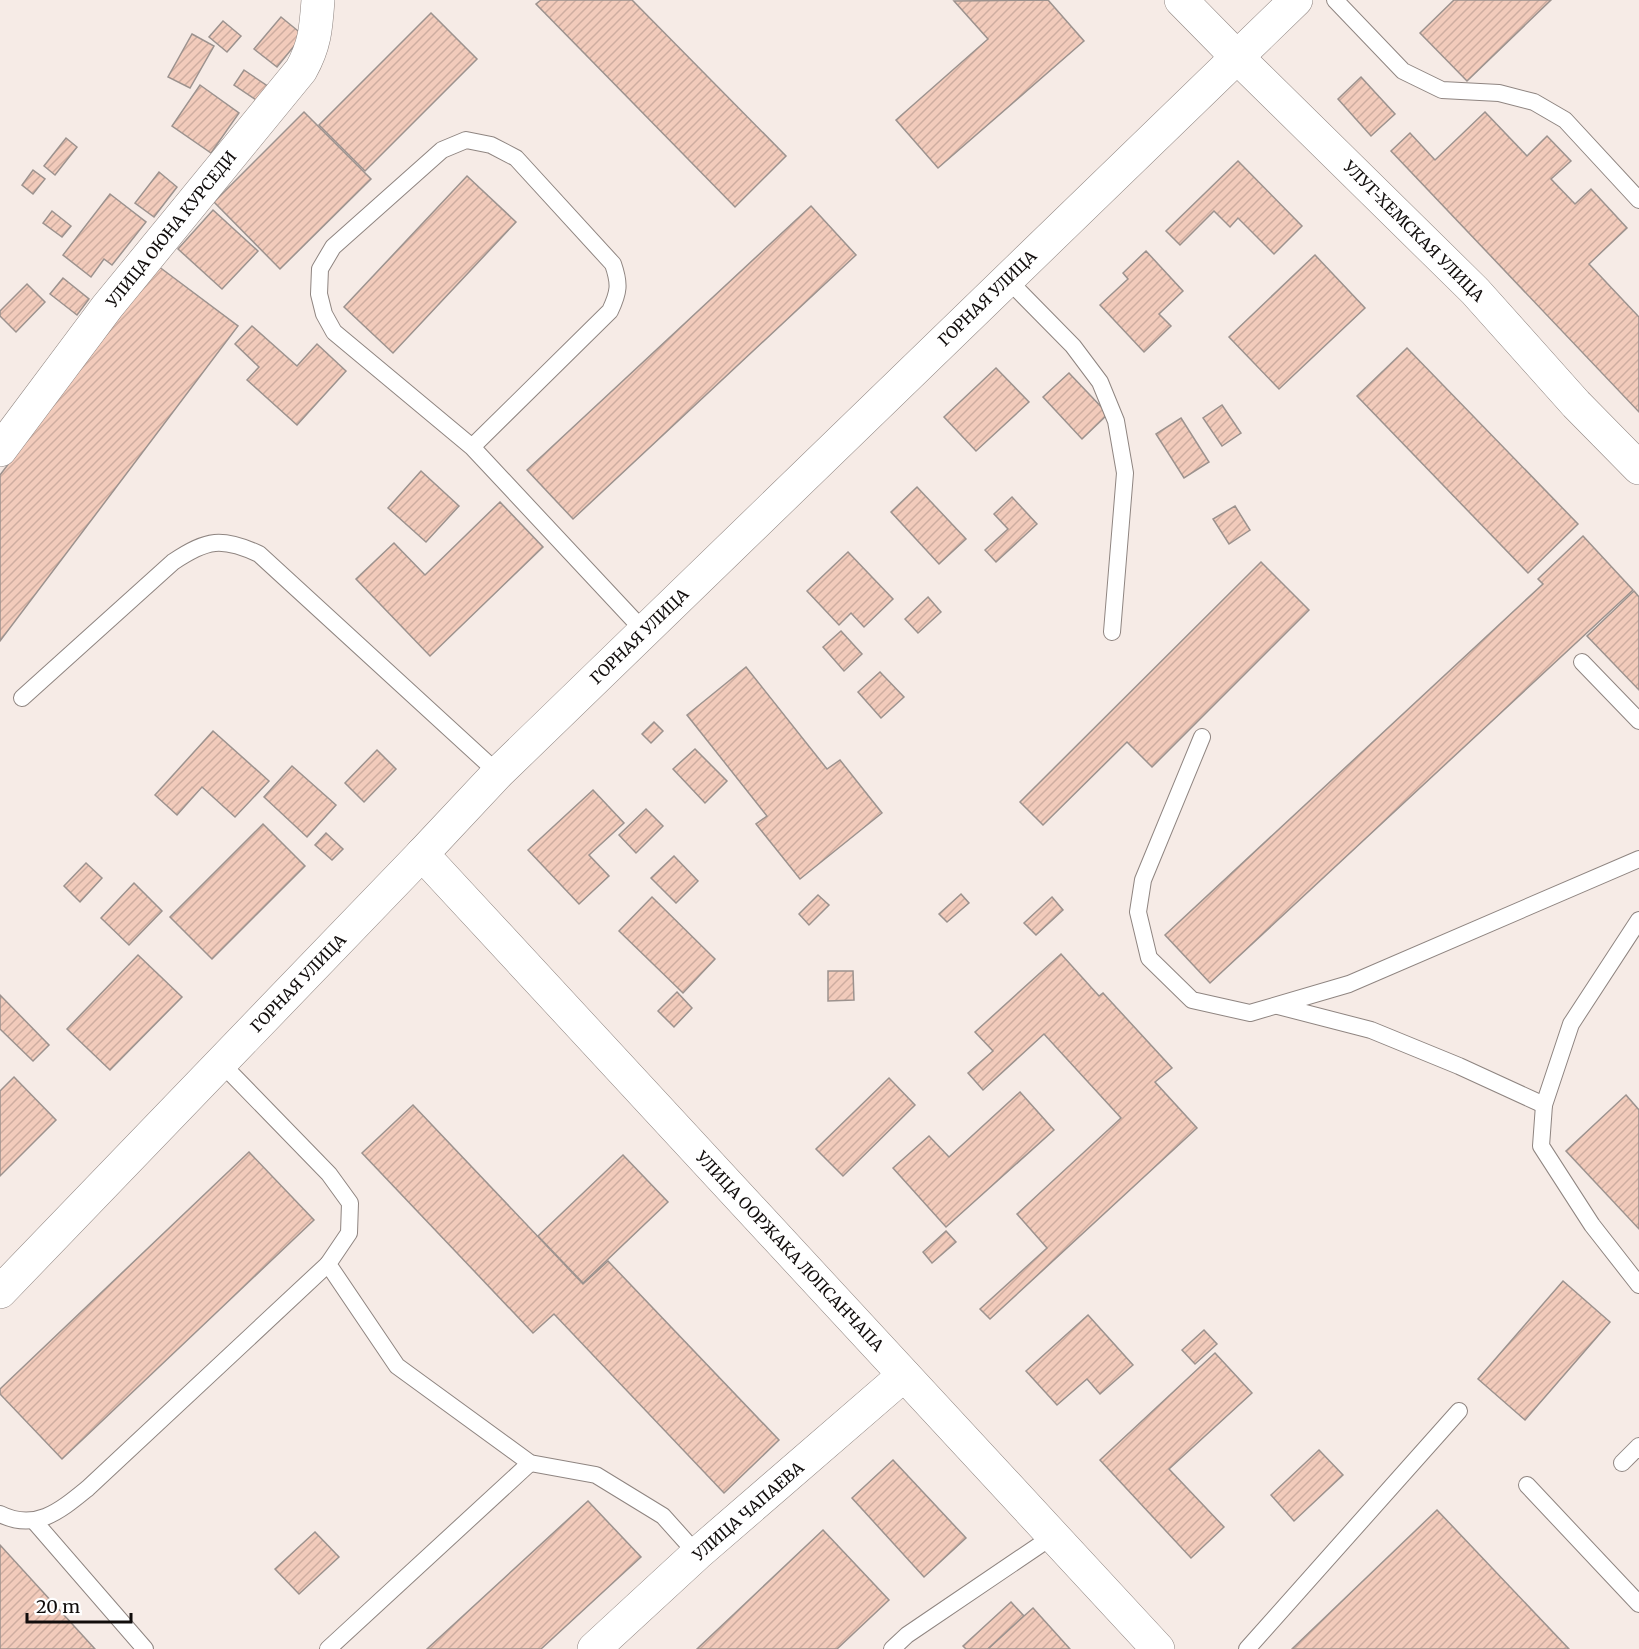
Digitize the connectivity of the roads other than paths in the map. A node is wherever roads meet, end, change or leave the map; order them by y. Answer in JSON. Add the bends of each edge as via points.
{"nodes":[{"id":1,"x":318,"y":0,"type":"edge"},
{"id":2,"x":1181,"y":0,"type":"edge"},
{"id":3,"x":1296,"y":0,"type":"edge"},
{"id":4,"x":1335,"y":0,"type":"edge"},
{"id":5,"x":1237,"y":57,"type":"junction"},
{"id":6,"x":1639,"y":200,"type":"edge"},
{"id":7,"x":1007,"y":279,"type":"junction"},
{"id":8,"x":472,"y":447,"type":"junction"},
{"id":9,"x":0,"y":450,"type":"edge"},
{"id":10,"x":1639,"y":468,"type":"edge"},
{"id":11,"x":644,"y":631,"type":"junction"},
{"id":12,"x":1112,"y":632,"type":"dead end"},
{"id":13,"x":1582,"y":662,"type":"dead end"},
{"id":14,"x":22,"y":699,"type":"dead end"},
{"id":15,"x":1639,"y":721,"type":"edge"},
{"id":16,"x":1202,"y":737,"type":"dead end"},
{"id":17,"x":498,"y":773,"type":"junction"},
{"id":18,"x":422,"y":854,"type":"junction"},
{"id":19,"x":1639,"y":859,"type":"edge"},
{"id":20,"x":1639,"y":920,"type":"edge"},
{"id":21,"x":1276,"y":1005,"type":"junction"},
{"id":22,"x":222,"y":1064,"type":"junction"},
{"id":23,"x":1544,"y":1105,"type":"junction"},
{"id":24,"x":328,"y":1264,"type":"junction"},
{"id":25,"x":1639,"y":1285,"type":"edge"},
{"id":26,"x":0,"y":1292,"type":"edge"},
{"id":27,"x":904,"y":1375,"type":"junction"},
{"id":28,"x":1459,"y":1411,"type":"dead end"},
{"id":29,"x":1639,"y":1446,"type":"edge"},
{"id":30,"x":1622,"y":1462,"type":"dead end"},
{"id":31,"x":530,"y":1463,"type":"junction"},
{"id":32,"x":1527,"y":1485,"type":"dead end"},
{"id":33,"x":0,"y":1514,"type":"edge"},
{"id":34,"x":34,"y":1521,"type":"junction"},
{"id":35,"x":1053,"y":1536,"type":"junction"},
{"id":36,"x":697,"y":1554,"type":"junction"},
{"id":37,"x":1639,"y":1604,"type":"edge"},
{"id":38,"x":145,"y":1649,"type":"edge"},
{"id":39,"x":328,"y":1649,"type":"edge"},
{"id":40,"x":594,"y":1649,"type":"edge"},
{"id":41,"x":891,"y":1649,"type":"edge"},
{"id":42,"x":1158,"y":1649,"type":"edge"},
{"id":43,"x":1246,"y":1649,"type":"edge"}],
"edges":[{"from":1,"to":9,"type":"street","name":"УЛИЦА ОЮНА КУРСЕДИ","via":[[316,36],[301,70],[107,308]]},
{"from":2,"to":5,"type":"street","name":"УЛУГ-ХЕМСКАЯ УЛИЦА"},
{"from":3,"to":5,"type":"street","name":"ГОРНАЯ УЛИЦА"},
{"from":4,"to":6,"type":"lane","via":[[1403,71],[1442,90],[1499,93],[1534,102],[1565,120]]},
{"from":5,"to":7,"type":"street","name":"ГОРНАЯ УЛИЦА"},
{"from":5,"to":10,"type":"street","name":"УЛУГ-ХЕМСКАЯ УЛИЦА","via":[[1476,291]]},
{"from":7,"to":11,"type":"street","name":"ГОРНАЯ УЛИЦА"},
{"from":7,"to":12,"type":"lane","via":[[1073,346],[1100,382],[1116,422],[1125,473]]},
{"from":8,"to":8,"type":"lane","via":[[334,332],[319,294],[320,269],[333,247],[442,150],[466,140],[491,145],[516,158],[613,264],[619,282],[610,310]]},
{"from":8,"to":11,"type":"lane"},
{"from":11,"to":17,"type":"street","name":"ГОРНАЯ УЛИЦА"},
{"from":13,"to":15,"type":"lane"},
{"from":14,"to":17,"type":"lane","via":[[173,562],[194,547],[219,542],[260,554]]},
{"from":16,"to":21,"type":"lane","via":[[1143,880],[1137,912],[1149,958],[1192,1000],[1250,1013]]},
{"from":17,"to":18,"type":"street","name":"ГОРНАЯ УЛИЦА"},
{"from":18,"to":22,"type":"street","name":"ГОРНАЯ УЛИЦА"},
{"from":18,"to":27,"type":"street","name":"УЛИЦА ООРЖАКА ЛОПСАНЧАПА"},
{"from":19,"to":21,"type":"lane","via":[[1349,984]]},
{"from":20,"to":23,"type":"lane","via":[[1571,1024]]},
{"from":21,"to":23,"type":"lane","via":[[1371,1030]]},
{"from":22,"to":24,"type":"lane","via":[[329,1174],[350,1203],[349,1233]]},
{"from":22,"to":26,"type":"street","name":"ГОРНАЯ УЛИЦА"},
{"from":23,"to":25,"type":"lane","via":[[1541,1146],[1592,1225]]},
{"from":24,"to":31,"type":"lane","via":[[397,1366]]},
{"from":24,"to":34,"type":"lane","via":[[88,1488],[60,1511]]},
{"from":27,"to":35,"type":"street","name":"УЛИЦА ООРЖАКА ЛОПСАНЧАПА"},
{"from":27,"to":36,"type":"street","name":"УЛИЦА ЧАПАЕВА"},
{"from":28,"to":43,"type":"lane"},
{"from":29,"to":30,"type":"lane"},
{"from":31,"to":36,"type":"lane","via":[[596,1475],[663,1516]]},
{"from":31,"to":39,"type":"lane"},
{"from":32,"to":37,"type":"lane"},
{"from":33,"to":34,"type":"lane","via":[[12,1520]]},
{"from":34,"to":38,"type":"lane"},
{"from":35,"to":41,"type":"lane"},
{"from":35,"to":42,"type":"street","name":"УЛИЦА ООРЖАКА ЛОПСАНЧАПА"},
{"from":36,"to":40,"type":"street","name":"УЛИЦА ЧАПАЕВА"}]}
